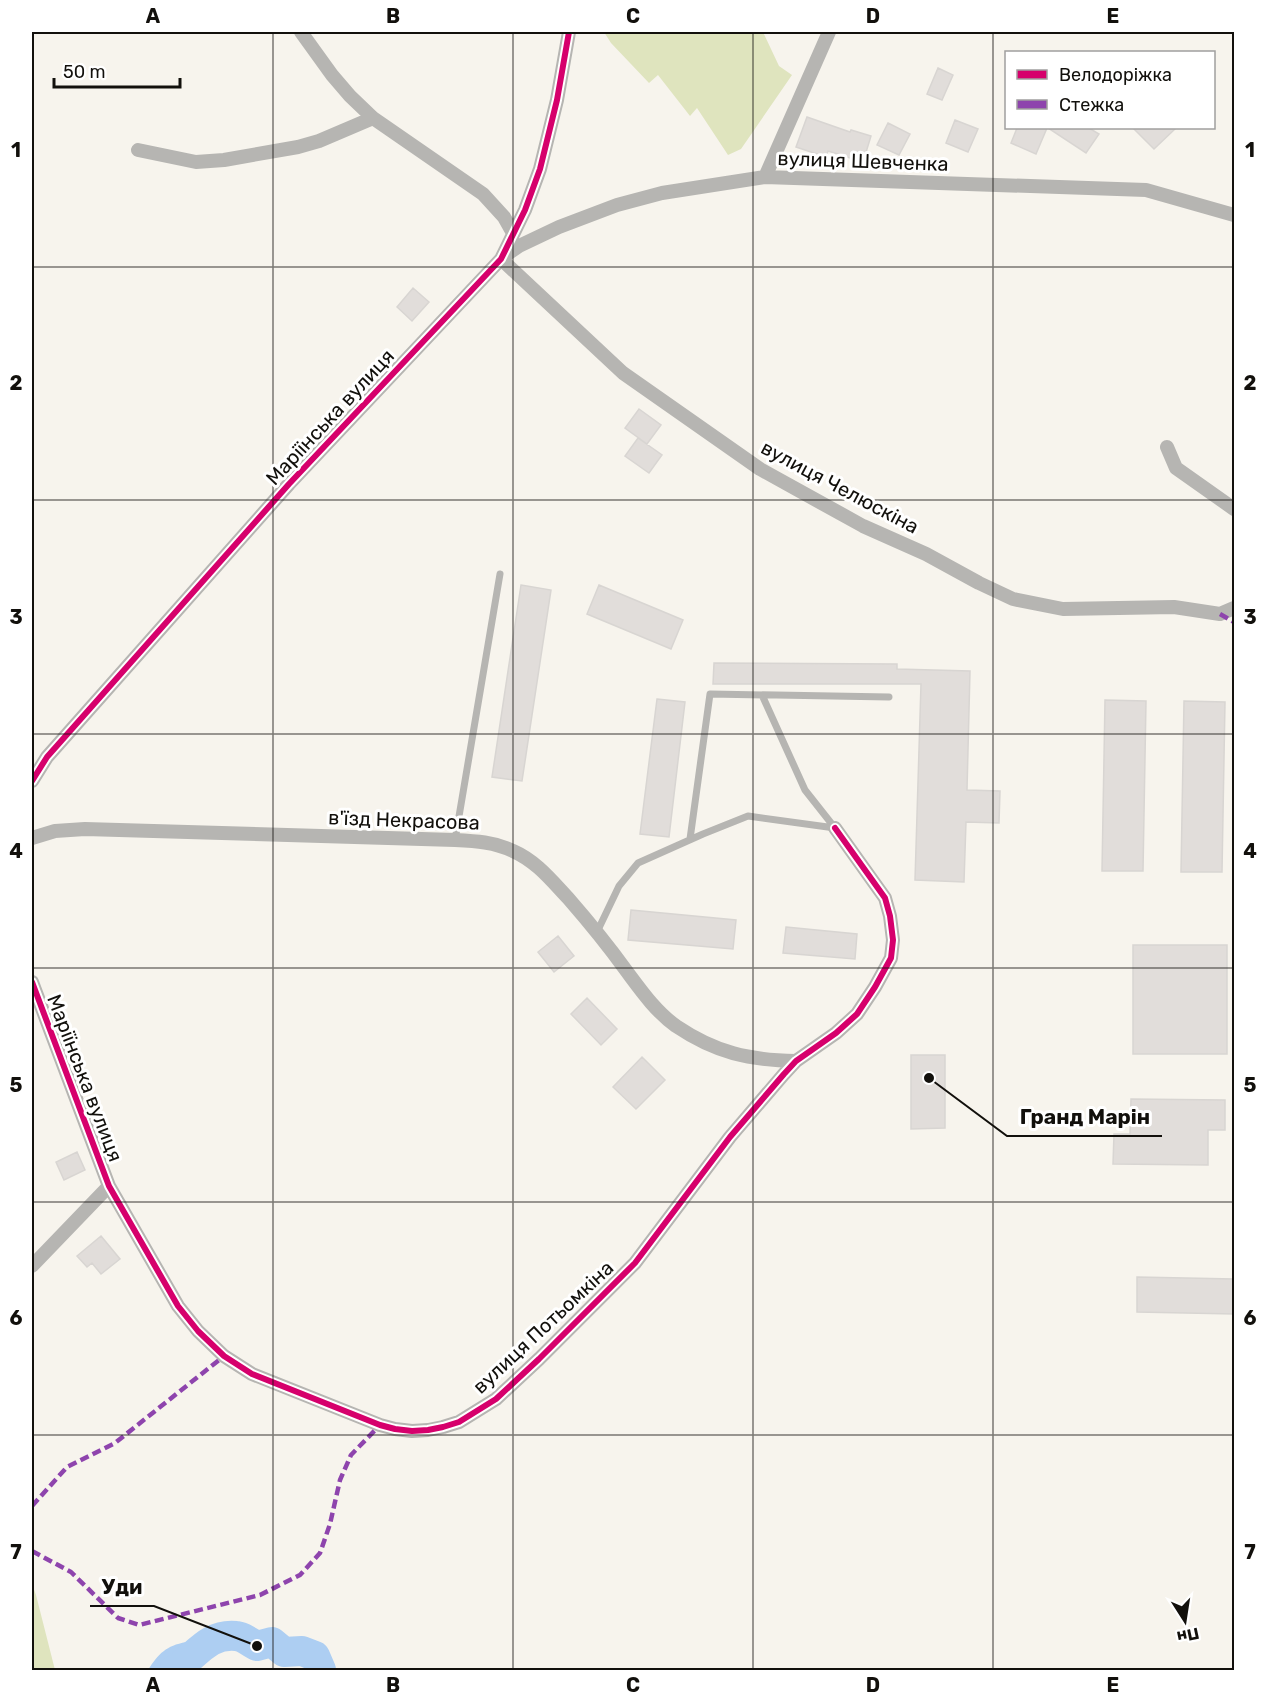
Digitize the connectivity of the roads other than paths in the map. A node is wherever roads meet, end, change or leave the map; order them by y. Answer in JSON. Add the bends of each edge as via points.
{"nodes":[{"id":1,"x":301,"y":32,"type":"edge"},
{"id":2,"x":569,"y":32,"type":"edge"},
{"id":3,"x":829,"y":32,"type":"edge"},
{"id":4,"x":373,"y":118,"type":"junction"},
{"id":5,"x":138,"y":150,"type":"dead end"},
{"id":6,"x":765,"y":177,"type":"junction"},
{"id":7,"x":1234,"y":215,"type":"edge"},
{"id":8,"x":513,"y":233,"type":"junction"},
{"id":9,"x":501,"y":259,"type":"junction"},
{"id":10,"x":1167,"y":447,"type":"dead end"},
{"id":11,"x":1234,"y":509,"type":"edge"},
{"id":12,"x":500,"y":574,"type":"dead end"},
{"id":13,"x":1234,"y":608,"type":"edge"},
{"id":14,"x":762,"y":695,"type":"junction"},
{"id":15,"x":889,"y":697,"type":"dead end"},
{"id":16,"x":32,"y":781,"type":"edge"},
{"id":17,"x":835,"y":828,"type":"junction"},
{"id":18,"x":32,"y":838,"type":"edge"},
{"id":19,"x":690,"y":839,"type":"junction"},
{"id":20,"x":456,"y":840,"type":"junction"},
{"id":21,"x":597,"y":932,"type":"junction"},
{"id":22,"x":32,"y":982,"type":"edge"},
{"id":23,"x":796,"y":1061,"type":"junction"},
{"id":24,"x":109,"y":1186,"type":"junction"},
{"id":25,"x":32,"y":1266,"type":"edge"}],
"edges":[{"from":1,"to":4,"type":"street","via":[[332,75]]},
{"from":2,"to":8,"type":"street","name":"Маріїнська вулиця","via":[[540,168]]},
{"from":3,"to":6,"type":"street"},
{"from":4,"to":5,"type":"street","via":[[298,147],[224,160],[196,162]]},
{"from":4,"to":8,"type":"street","via":[[483,194]]},
{"from":6,"to":7,"type":"street","name":"вулиця Шевченка","via":[[1146,190]]},
{"from":6,"to":9,"type":"street","name":"вулиця Шевченка","via":[[662,193],[617,205],[559,227]]},
{"from":8,"to":9,"type":"street","name":"Маріїнська вулиця"},
{"from":9,"to":13,"type":"street","name":"вулиця Челюскіна","via":[[623,373],[760,469],[979,584],[1013,599],[1063,609],[1174,607],[1220,614]]},
{"from":9,"to":16,"type":"street","name":"Маріїнська вулиця","via":[[289,484],[47,757]]},
{"from":10,"to":11,"type":"street","via":[[1176,468]]},
{"from":12,"to":20,"type":"lane"},
{"from":14,"to":15,"type":"lane"},
{"from":14,"to":17,"type":"lane","via":[[805,790]]},
{"from":14,"to":19,"type":"lane","via":[[710,694]]},
{"from":17,"to":19,"type":"lane","via":[[748,816]]},
{"from":17,"to":23,"type":"street","name":"вулиця Потьомкіна","via":[[885,898],[893,940],[891,958],[857,1014]]},
{"from":18,"to":20,"type":"street","name":"в'їзд Некрасова","via":[[55,831],[85,829]]},
{"from":19,"to":21,"type":"lane","via":[[638,863],[620,886]]},
{"from":20,"to":21,"type":"street","name":"в'їзд Некрасова","via":[[485,842],[526,858],[549,877]]},
{"from":21,"to":23,"type":"street","name":"в'їзд Некрасова","via":[[651,1003],[675,1025],[732,1054]]},
{"from":22,"to":24,"type":"street","name":"Маріїнська вулиця"},
{"from":23,"to":24,"type":"street","name":"вулиця Потьомкіна","via":[[730,1137],[635,1263],[496,1400],[459,1422],[428,1430],[380,1425],[252,1374],[224,1356],[178,1306]]},
{"from":24,"to":25,"type":"street","name":"Маріїнська вулиця"}]}
